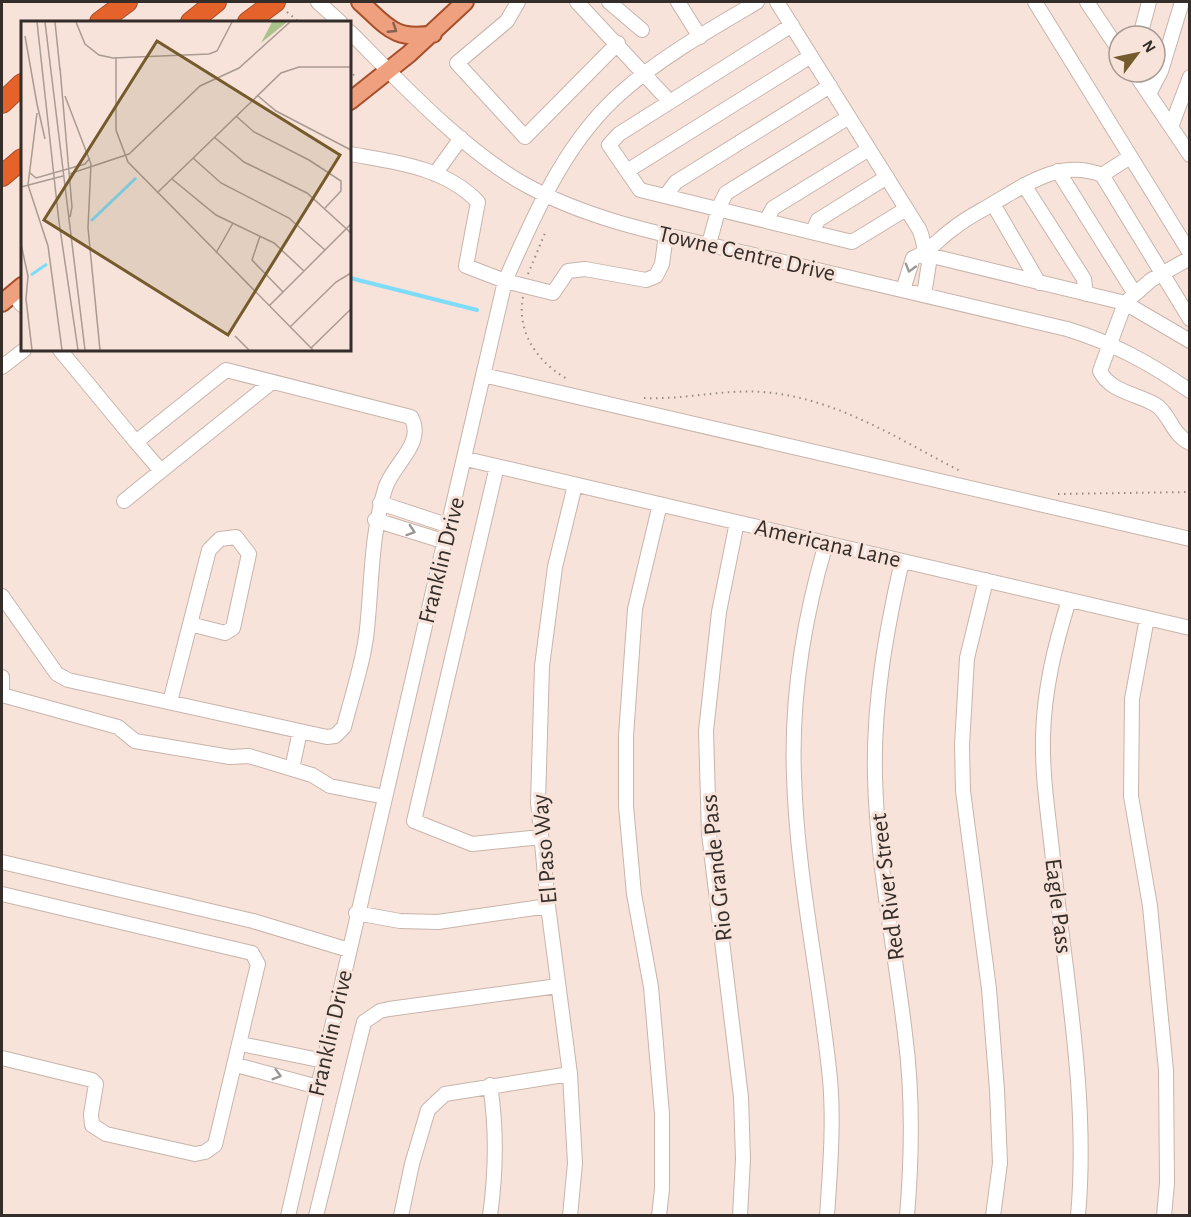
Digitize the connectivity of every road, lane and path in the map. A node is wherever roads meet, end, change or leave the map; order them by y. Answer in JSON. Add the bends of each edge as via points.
{"nodes":[{"id":1,"x":114,"y":2,"type":"edge"},
{"id":2,"x":127,"y":2,"type":"edge"},
{"id":3,"x":216,"y":2,"type":"edge"},
{"id":4,"x":275,"y":2,"type":"edge"},
{"id":5,"x":360,"y":2,"type":"edge"},
{"id":6,"x":465,"y":2,"type":"edge"},
{"id":7,"x":518,"y":2,"type":"edge"},
{"id":8,"x":577,"y":2,"type":"edge"},
{"id":9,"x":678,"y":2,"type":"edge"},
{"id":10,"x":757,"y":2,"type":"edge"},
{"id":11,"x":777,"y":2,"type":"edge"},
{"id":12,"x":1035,"y":2,"type":"edge"},
{"id":13,"x":1087,"y":2,"type":"edge"},
{"id":14,"x":1149,"y":2,"type":"edge"},
{"id":15,"x":1182,"y":2,"type":"edge"},
{"id":16,"x":320,"y":3,"type":"edge"},
{"id":17,"x":613,"y":4,"type":"edge"},
{"id":18,"x":92,"y":21,"type":"edge"},
{"id":19,"x":101,"y":21,"type":"edge"},
{"id":20,"x":191,"y":21,"type":"edge"},
{"id":21,"x":249,"y":21,"type":"edge"},
{"id":22,"x":339,"y":21,"type":"edge"},
{"id":23,"x":1143,"y":24,"type":"edge"},
{"id":24,"x":792,"y":25,"type":"junction"},
{"id":25,"x":602,"y":26,"type":"junction"},
{"id":26,"x":642,"y":30,"type":"dead end"},
{"id":27,"x":1107,"y":32,"type":"edge"},
{"id":28,"x":351,"y":33,"type":"edge"},
{"id":29,"x":433,"y":34,"type":"junction"},
{"id":30,"x":700,"y":37,"type":"junction"},
{"id":31,"x":618,"y":43,"type":"junction"},
{"id":32,"x":811,"y":56,"type":"junction"},
{"id":33,"x":351,"y":71,"type":"edge"},
{"id":34,"x":389,"y":71,"type":"junction"},
{"id":35,"x":645,"y":73,"type":"junction"},
{"id":36,"x":1190,"y":77,"type":"edge"},
{"id":37,"x":357,"y":82,"type":"dead end"},
{"id":38,"x":1142,"y":84,"type":"edge"},
{"id":39,"x":21,"y":85,"type":"edge"},
{"id":40,"x":830,"y":86,"type":"junction"},
{"id":41,"x":1149,"y":94,"type":"junction"},
{"id":42,"x":351,"y":100,"type":"edge"},
{"id":43,"x":670,"y":102,"type":"junction"},
{"id":44,"x":2,"y":103,"type":"edge"},
{"id":45,"x":849,"y":117,"type":"junction"},
{"id":46,"x":1171,"y":127,"type":"junction"},
{"id":47,"x":462,"y":138,"type":"junction"},
{"id":48,"x":869,"y":149,"type":"junction"},
{"id":49,"x":351,"y":154,"type":"edge"},
{"id":50,"x":1190,"y":155,"type":"edge"},
{"id":51,"x":1130,"y":157,"type":"junction"},
{"id":52,"x":21,"y":160,"type":"edge"},
{"id":53,"x":627,"y":171,"type":"junction"},
{"id":54,"x":1058,"y":171,"type":"junction"},
{"id":55,"x":435,"y":174,"type":"junction"},
{"id":56,"x":1102,"y":175,"type":"junction"},
{"id":57,"x":2,"y":176,"type":"edge"},
{"id":58,"x":886,"y":177,"type":"junction"},
{"id":59,"x":1024,"y":185,"type":"junction"},
{"id":60,"x":544,"y":195,"type":"junction"},
{"id":61,"x":666,"y":195,"type":"junction"},
{"id":62,"x":993,"y":204,"type":"junction"},
{"id":63,"x":718,"y":207,"type":"junction"},
{"id":64,"x":906,"y":209,"type":"junction"},
{"id":65,"x":767,"y":219,"type":"junction"},
{"id":66,"x":813,"y":231,"type":"junction"},
{"id":67,"x":545,"y":232,"type":"dead end"},
{"id":68,"x":666,"y":235,"type":"junction"},
{"id":69,"x":709,"y":244,"type":"junction"},
{"id":70,"x":1190,"y":253,"type":"edge"},
{"id":71,"x":924,"y":254,"type":"junction"},
{"id":72,"x":1190,"y":258,"type":"edge"},
{"id":73,"x":1161,"y":274,"type":"junction"},
{"id":74,"x":505,"y":282,"type":"junction"},
{"id":75,"x":1039,"y":283,"type":"junction"},
{"id":76,"x":525,"y":288,"type":"junction"},
{"id":77,"x":903,"y":290,"type":"junction"},
{"id":78,"x":1086,"y":294,"type":"junction"},
{"id":79,"x":924,"y":295,"type":"junction"},
{"id":80,"x":1130,"y":298,"type":"junction"},
{"id":81,"x":1190,"y":319,"type":"edge"},
{"id":82,"x":1190,"y":341,"type":"edge"},
{"id":83,"x":1109,"y":342,"type":"junction"},
{"id":84,"x":23,"y":351,"type":"edge"},
{"id":85,"x":61,"y":351,"type":"edge"},
{"id":86,"x":2,"y":367,"type":"edge"},
{"id":87,"x":483,"y":375,"type":"junction"},
{"id":88,"x":272,"y":382,"type":"junction"},
{"id":89,"x":576,"y":384,"type":"dead end"},
{"id":90,"x":1190,"y":391,"type":"edge"},
{"id":91,"x":638,"y":398,"type":"dead end"},
{"id":92,"x":136,"y":442,"type":"junction"},
{"id":93,"x":1190,"y":443,"type":"edge"},
{"id":94,"x":466,"y":459,"type":"junction"},
{"id":95,"x":497,"y":466,"type":"junction"},
{"id":96,"x":161,"y":471,"type":"junction"},
{"id":97,"x":972,"y":477,"type":"dead end"},
{"id":98,"x":575,"y":484,"type":"junction"},
{"id":99,"x":1190,"y":492,"type":"edge"},
{"id":100,"x":1055,"y":495,"type":"dead end"},
{"id":101,"x":124,"y":501,"type":"dead end"},
{"id":102,"x":380,"y":503,"type":"junction"},
{"id":103,"x":660,"y":504,"type":"junction"},
{"id":104,"x":375,"y":520,"type":"junction"},
{"id":105,"x":737,"y":522,"type":"junction"},
{"id":106,"x":450,"y":526,"type":"junction"},
{"id":107,"x":1190,"y":538,"type":"edge"},
{"id":108,"x":446,"y":542,"type":"junction"},
{"id":109,"x":826,"y":543,"type":"junction"},
{"id":110,"x":902,"y":561,"type":"junction"},
{"id":111,"x":986,"y":580,"type":"junction"},
{"id":112,"x":2,"y":596,"type":"edge"},
{"id":113,"x":1069,"y":600,"type":"junction"},
{"id":114,"x":1147,"y":618,"type":"junction"},
{"id":115,"x":190,"y":624,"type":"junction"},
{"id":116,"x":1190,"y":628,"type":"edge"},
{"id":117,"x":2,"y":677,"type":"edge"},
{"id":118,"x":2,"y":693,"type":"edge"},
{"id":119,"x":170,"y":702,"type":"junction"},
{"id":120,"x":300,"y":731,"type":"junction"},
{"id":121,"x":292,"y":769,"type":"junction"},
{"id":122,"x":385,"y":797,"type":"junction"},
{"id":123,"x":541,"y":837,"type":"junction"},
{"id":124,"x":2,"y":862,"type":"edge"},
{"id":125,"x":2,"y":894,"type":"edge"},
{"id":126,"x":548,"y":906,"type":"junction"},
{"id":127,"x":357,"y":913,"type":"junction"},
{"id":128,"x":349,"y":950,"type":"junction"},
{"id":129,"x":558,"y":986,"type":"junction"},
{"id":130,"x":241,"y":1044,"type":"junction"},
{"id":131,"x":2,"y":1058,"type":"edge"},
{"id":132,"x":324,"y":1061,"type":"junction"},
{"id":133,"x":236,"y":1065,"type":"junction"},
{"id":134,"x":570,"y":1074,"type":"junction"},
{"id":135,"x":490,"y":1085,"type":"junction"},
{"id":136,"x":318,"y":1087,"type":"junction"},
{"id":137,"x":288,"y":1215,"type":"edge"},
{"id":138,"x":316,"y":1215,"type":"edge"},
{"id":139,"x":401,"y":1215,"type":"edge"},
{"id":140,"x":490,"y":1215,"type":"edge"},
{"id":141,"x":570,"y":1215,"type":"edge"},
{"id":142,"x":659,"y":1215,"type":"edge"},
{"id":143,"x":740,"y":1215,"type":"edge"},
{"id":144,"x":827,"y":1215,"type":"edge"},
{"id":145,"x":907,"y":1215,"type":"edge"},
{"id":146,"x":993,"y":1215,"type":"edge"},
{"id":147,"x":1078,"y":1215,"type":"edge"},
{"id":148,"x":1164,"y":1215,"type":"edge"}],
"edges":[{"from":1,"to":18,"type":"highway"},
{"from":2,"to":19,"type":"highway"},
{"from":3,"to":20,"type":"highway"},
{"from":4,"to":21,"type":"highway"},
{"from":5,"to":29,"type":"main road","one_way":true,"via":[[402,35]]},
{"from":6,"to":29,"type":"main road"},
{"from":7,"to":31,"type":"street","via":[[507,21],[457,63],[525,137]]},
{"from":8,"to":25,"type":"street"},
{"from":9,"to":30,"type":"street"},
{"from":10,"to":30,"type":"street","name":"Franklin Drive"},
{"from":11,"to":24,"type":"street"},
{"from":12,"to":51,"type":"street"},
{"from":13,"to":27,"type":"street"},
{"from":14,"to":23,"type":"street"},
{"from":15,"to":41,"type":"street","via":[[1161,71]]},
{"from":16,"to":22,"type":"street"},
{"from":17,"to":25,"type":"street"},
{"from":17,"to":26,"type":"street"},
{"from":24,"to":32,"type":"street"},
{"from":24,"to":43,"type":"street"},
{"from":25,"to":31,"type":"street"},
{"from":28,"to":34,"type":"street","name":"Towne Centre Drive"},
{"from":29,"to":34,"type":"main road"},
{"from":30,"to":35,"type":"street","name":"Franklin Drive"},
{"from":31,"to":35,"type":"street"},
{"from":32,"to":40,"type":"street"},
{"from":32,"to":53,"type":"street"},
{"from":33,"to":37,"type":"path"},
{"from":34,"to":42,"type":"main road"},
{"from":34,"to":47,"type":"street","name":"Towne Centre Drive"},
{"from":35,"to":43,"type":"street"},
{"from":35,"to":60,"type":"street","name":"Franklin Drive","via":[[590,126]]},
{"from":36,"to":46,"type":"street"},
{"from":38,"to":41,"type":"street"},
{"from":39,"to":44,"type":"highway"},
{"from":40,"to":45,"type":"street"},
{"from":40,"to":61,"type":"street","via":[[675,182]]},
{"from":41,"to":46,"type":"street"},
{"from":43,"to":53,"type":"street","via":[[619,134],[609,145]]},
{"from":45,"to":48,"type":"street"},
{"from":45,"to":63,"type":"street","via":[[726,193]]},
{"from":46,"to":50,"type":"street"},
{"from":47,"to":55,"type":"street"},
{"from":47,"to":60,"type":"street","name":"Towne Centre Drive","via":[[491,162]]},
{"from":48,"to":58,"type":"street"},
{"from":48,"to":65,"type":"street","via":[[773,208]]},
{"from":49,"to":55,"type":"street","via":[[422,167]]},
{"from":51,"to":56,"type":"street"},
{"from":51,"to":70,"type":"street"},
{"from":52,"to":57,"type":"highway"},
{"from":53,"to":61,"type":"street","via":[[640,190]]},
{"from":54,"to":56,"type":"street","via":[[1085,168]]},
{"from":54,"to":59,"type":"street"},
{"from":54,"to":80,"type":"street"},
{"from":55,"to":74,"type":"street","via":[[478,202],[466,266]]},
{"from":56,"to":73,"type":"street"},
{"from":58,"to":64,"type":"street"},
{"from":58,"to":66,"type":"street","via":[[818,220]]},
{"from":59,"to":62,"type":"street"},
{"from":59,"to":78,"type":"street","via":[[1084,279]]},
{"from":60,"to":68,"type":"street","name":"Towne Centre Drive","via":[[595,216]]},
{"from":60,"to":74,"type":"street","name":"Franklin Drive"},
{"from":61,"to":63,"type":"street"},
{"from":62,"to":71,"type":"street","via":[[954,228]]},
{"from":62,"to":75,"type":"street"},
{"from":63,"to":65,"type":"street"},
{"from":63,"to":69,"type":"street"},
{"from":64,"to":66,"type":"street","via":[[852,242]]},
{"from":64,"to":71,"type":"street","via":[[924,238]]},
{"from":65,"to":66,"type":"street"},
{"from":67,"to":76,"type":"path"},
{"from":68,"to":69,"type":"street","name":"Towne Centre Drive"},
{"from":68,"to":76,"type":"street","via":[[662,264],[656,276],[646,280],[585,269],[568,272],[553,293]]},
{"from":69,"to":77,"type":"street","name":"Towne Centre Drive"},
{"from":71,"to":75,"type":"street"},
{"from":71,"to":77,"type":"street","one_way":true,"via":[[913,258]]},
{"from":71,"to":79,"type":"street","via":[[930,263]]},
{"from":72,"to":73,"type":"street"},
{"from":73,"to":80,"type":"street"},
{"from":73,"to":81,"type":"street"},
{"from":74,"to":76,"type":"street"},
{"from":74,"to":87,"type":"street","name":"Franklin Drive"},
{"from":75,"to":78,"type":"street"},
{"from":76,"to":89,"type":"path","via":[[521,317],[532,345],[546,364]]},
{"from":77,"to":79,"type":"street","name":"Towne Centre Drive"},
{"from":78,"to":80,"type":"street"},
{"from":79,"to":83,"type":"street","name":"Towne Centre Drive"},
{"from":80,"to":82,"type":"street"},
{"from":80,"to":83,"type":"street"},
{"from":83,"to":90,"type":"street","name":"Towne Centre Drive"},
{"from":83,"to":93,"type":"street","via":[[1100,371],[1105,380],[1162,410],[1175,432]]},
{"from":84,"to":86,"type":"street"},
{"from":85,"to":92,"type":"street"},
{"from":87,"to":94,"type":"street","name":"Franklin Drive"},
{"from":87,"to":107,"type":"street"},
{"from":88,"to":92,"type":"street","via":[[226,370]]},
{"from":88,"to":96,"type":"street"},
{"from":88,"to":102,"type":"street","via":[[411,417],[417,427],[415,439],[387,481]]},
{"from":91,"to":97,"type":"path","via":[[728,391],[802,398],[853,415]]},
{"from":92,"to":96,"type":"street"},
{"from":94,"to":95,"type":"street","name":"Americana Lane"},
{"from":94,"to":106,"type":"street","name":"Franklin Drive"},
{"from":95,"to":98,"type":"street","name":"Americana Lane"},
{"from":95,"to":123,"type":"street","via":[[414,821],[471,844]]},
{"from":96,"to":101,"type":"street"},
{"from":98,"to":103,"type":"street","name":"Americana Lane"},
{"from":98,"to":123,"type":"street","name":"El Paso Way","via":[[555,567],[542,666],[538,802]]},
{"from":99,"to":100,"type":"path"},
{"from":102,"to":104,"type":"street"},
{"from":102,"to":106,"type":"street"},
{"from":103,"to":105,"type":"street","name":"Americana Lane"},
{"from":103,"to":142,"type":"street","via":[[635,609],[626,735],[626,806],[632,872],[651,987],[662,1114]]},
{"from":104,"to":108,"type":"street","one_way":true},
{"from":104,"to":120,"type":"street","via":[[367,631],[344,727],[335,736],[327,737]]},
{"from":105,"to":109,"type":"street","name":"Americana Lane"},
{"from":105,"to":143,"type":"street","name":"Rio Grande Pass","via":[[718,612],[706,731],[709,834],[741,1097]]},
{"from":106,"to":108,"type":"street","name":"Franklin Drive"},
{"from":108,"to":122,"type":"street","name":"Franklin Drive"},
{"from":109,"to":110,"type":"street","name":"Americana Lane"},
{"from":109,"to":144,"type":"street","via":[[813,588],[795,698],[794,774],[796,822],[830,1081]]},
{"from":110,"to":111,"type":"street","name":"Americana Lane"},
{"from":110,"to":145,"type":"street","name":"Red River Street","via":[[884,638],[874,750],[884,874],[908,1063],[911,1168]]},
{"from":111,"to":113,"type":"street","name":"Americana Lane"},
{"from":111,"to":146,"type":"street","via":[[968,658],[962,745],[963,791],[989,989],[997,1090],[1000,1163]]},
{"from":112,"to":119,"type":"street","via":[[57,674],[68,680]]},
{"from":113,"to":114,"type":"street","name":"Americana Lane"},
{"from":113,"to":147,"type":"street","name":"Eagle Pass","via":[[1048,677],[1043,769],[1076,1048]]},
{"from":114,"to":116,"type":"street","name":"Americana Lane"},
{"from":114,"to":148,"type":"street","via":[[1132,699],[1131,786],[1149,906],[1166,1070]]},
{"from":115,"to":115,"type":"street","via":[[209,550],[220,539],[236,537],[249,555],[233,628],[225,633]]},
{"from":115,"to":119,"type":"street"},
{"from":117,"to":118,"type":"street"},
{"from":118,"to":121,"type":"street","via":[[118,727],[135,741],[230,757],[249,756]]},
{"from":119,"to":120,"type":"street"},
{"from":120,"to":121,"type":"street"},
{"from":121,"to":122,"type":"street","via":[[330,786]]},
{"from":122,"to":127,"type":"street","name":"Franklin Drive"},
{"from":123,"to":126,"type":"street","name":"El Paso Way"},
{"from":124,"to":128,"type":"street","via":[[253,921]]},
{"from":125,"to":130,"type":"street","via":[[252,952],[258,964]]},
{"from":126,"to":127,"type":"street","via":[[438,921],[400,921]]},
{"from":126,"to":129,"type":"street","name":"El Paso Way"},
{"from":127,"to":128,"type":"street","name":"Franklin Drive"},
{"from":128,"to":132,"type":"street","name":"Franklin Drive"},
{"from":129,"to":134,"type":"street","name":"El Paso Way"},
{"from":129,"to":138,"type":"street","via":[[390,1009],[363,1022]]},
{"from":130,"to":132,"type":"street"},
{"from":130,"to":133,"type":"street"},
{"from":131,"to":133,"type":"street","via":[[92,1080],[96,1084],[92,1125],[106,1134],[195,1154],[215,1146]]},
{"from":132,"to":136,"type":"street","name":"Franklin Drive"},
{"from":133,"to":136,"type":"street","one_way":true},
{"from":134,"to":135,"type":"street"},
{"from":134,"to":141,"type":"street","name":"El Paso Way","via":[[575,1163]]},
{"from":135,"to":139,"type":"street","via":[[445,1094],[428,1110]]},
{"from":135,"to":140,"type":"street","via":[[495,1113],[496,1170]]},
{"from":136,"to":137,"type":"street","name":"Franklin Drive"}]}
